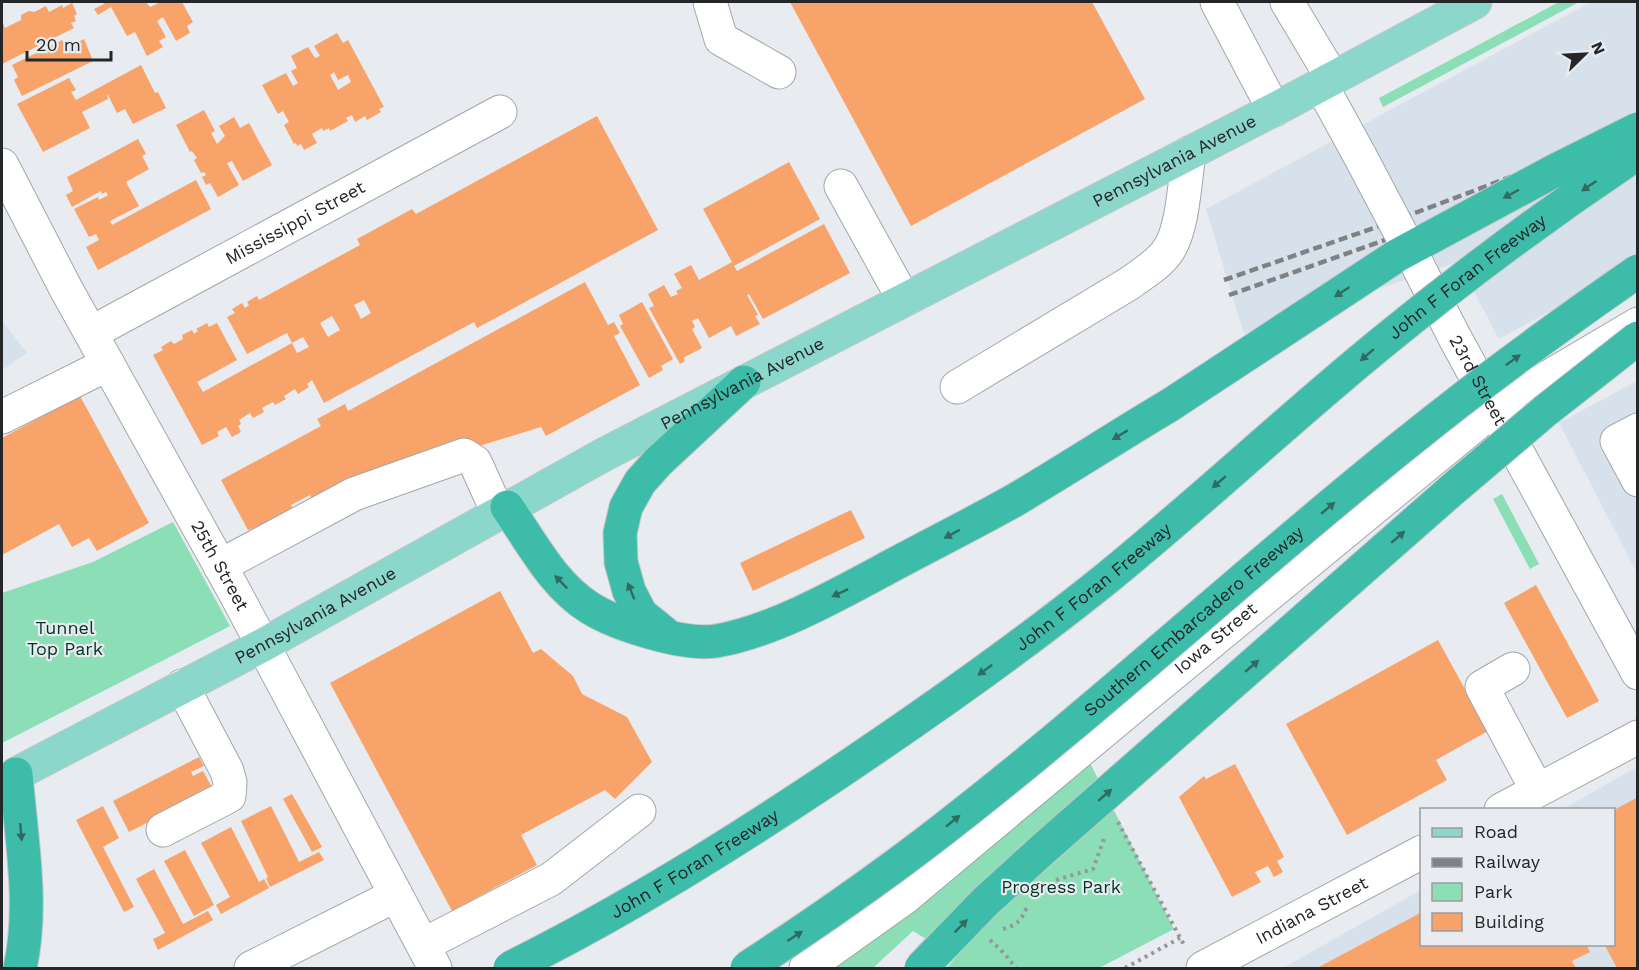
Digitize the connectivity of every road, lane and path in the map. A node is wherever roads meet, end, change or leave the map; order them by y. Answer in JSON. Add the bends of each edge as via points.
{"nodes":[{"id":1,"x":710,"y":2,"type":"edge"},
{"id":2,"x":1217,"y":2,"type":"edge"},
{"id":3,"x":1287,"y":2,"type":"edge"},
{"id":4,"x":1475,"y":2,"type":"edge"},
{"id":5,"x":779,"y":72,"type":"dead end"},
{"id":6,"x":1327,"y":82,"type":"junction"},
{"id":7,"x":1274,"y":110,"type":"junction"},
{"id":8,"x":501,"y":112,"type":"dead end"},
{"id":9,"x":1638,"y":129,"type":"edge"},
{"id":10,"x":1189,"y":153,"type":"junction"},
{"id":11,"x":1638,"y":153,"type":"edge"},
{"id":12,"x":2,"y":165,"type":"edge"},
{"id":13,"x":841,"y":186,"type":"dead end"},
{"id":14,"x":1638,"y":271,"type":"edge"},
{"id":15,"x":904,"y":300,"type":"junction"},
{"id":16,"x":1638,"y":324,"type":"edge"},
{"id":17,"x":92,"y":333,"type":"junction"},
{"id":18,"x":1638,"y":338,"type":"edge"},
{"id":19,"x":108,"y":364,"type":"junction"},
{"id":20,"x":744,"y":382,"type":"junction"},
{"id":21,"x":957,"y":387,"type":"dead end"},
{"id":22,"x":1494,"y":409,"type":"junction"},
{"id":23,"x":2,"y":417,"type":"edge"},
{"id":24,"x":1638,"y":430,"type":"edge"},
{"id":25,"x":1638,"y":480,"type":"edge"},
{"id":26,"x":503,"y":510,"type":"junction"},
{"id":27,"x":220,"y":566,"type":"junction"},
{"id":28,"x":667,"y":635,"type":"junction"},
{"id":29,"x":262,"y":645,"type":"junction"},
{"id":30,"x":1513,"y":669,"type":"dead end"},
{"id":31,"x":1638,"y":673,"type":"edge"},
{"id":32,"x":182,"y":686,"type":"junction"},
{"id":33,"x":1638,"y":737,"type":"edge"},
{"id":34,"x":6,"y":780,"type":"edge"},
{"id":35,"x":1537,"y":790,"type":"junction"},
{"id":36,"x":1505,"y":808,"type":"edge"},
{"id":37,"x":639,"y":812,"type":"dead end"},
{"id":38,"x":1115,"y":816,"type":"dead end"},
{"id":39,"x":163,"y":830,"type":"dead end"},
{"id":40,"x":1104,"y":830,"type":"dead end"},
{"id":41,"x":1420,"y":853,"type":"edge"},
{"id":42,"x":1048,"y":885,"type":"dead end"},
{"id":43,"x":396,"y":895,"type":"junction"},
{"id":44,"x":1030,"y":900,"type":"dead end"},
{"id":45,"x":987,"y":938,"type":"dead end"},
{"id":46,"x":1180,"y":938,"type":"junction"},
{"id":47,"x":429,"y":957,"type":"edge"},
{"id":48,"x":1194,"y":958,"type":"edge"},
{"id":49,"x":21,"y":969,"type":"edge"},
{"id":50,"x":251,"y":969,"type":"edge"},
{"id":51,"x":510,"y":969,"type":"edge"},
{"id":52,"x":747,"y":969,"type":"edge"},
{"id":53,"x":806,"y":969,"type":"edge"},
{"id":54,"x":921,"y":969,"type":"edge"},
{"id":55,"x":1125,"y":969,"type":"edge"}],
"edges":[{"from":1,"to":5,"type":"street","via":[[721,39]]},
{"from":2,"to":7,"type":"street"},
{"from":3,"to":6,"type":"street","name":"23rd Street"},
{"from":4,"to":6,"type":"main road","name":"Pennsylvania Avenue"},
{"from":6,"to":7,"type":"main road","name":"Pennsylvania Avenue"},
{"from":6,"to":22,"type":"street","name":"23rd Street","bridge":true,"via":[[1360,156]]},
{"from":7,"to":10,"type":"main road","name":"Pennsylvania Avenue"},
{"from":8,"to":17,"type":"street","name":"Mississippi Street"},
{"from":9,"to":28,"type":"highway","one_way":true,"bridge":true,"via":[[1398,255],[1170,405],[1014,500],[853,587],[744,635],[696,642]]},
{"from":10,"to":15,"type":"main road","name":"Pennsylvania Avenue"},
{"from":10,"to":21,"type":"street","via":[[1178,227],[1169,250],[1130,283]]},
{"from":11,"to":51,"type":"highway","name":"John F Foran Freeway","one_way":true,"bridge":true,"via":[[1472,270],[1376,347],[1102,582],[988,668],[684,872]]},
{"from":12,"to":17,"type":"street","name":"25th Street"},
{"from":13,"to":15,"type":"street"},
{"from":52,"to":14,"type":"highway","name":"Southern Embarcadero Freeway","one_way":true,"bridge":true,"via":[[827,916],[929,840],[1408,442],[1509,363]]},
{"from":15,"to":20,"type":"main road","name":"Pennsylvania Avenue"},
{"from":16,"to":22,"type":"street","name":"Iowa Street"},
{"from":17,"to":19,"type":"street","name":"25th Street"},
{"from":54,"to":18,"type":"highway","one_way":true,"bridge":true,"via":[[1042,850],[1453,489]]},
{"from":19,"to":23,"type":"street"},
{"from":19,"to":27,"type":"street","name":"25th Street"},
{"from":20,"to":26,"type":"main road","name":"Pennsylvania Avenue"},
{"from":28,"to":20,"type":"highway","one_way":true,"via":[[641,614],[629,591],[621,562],[620,533],[626,507],[640,482],[658,462]]},
{"from":22,"to":31,"type":"street","name":"23rd Street"},
{"from":22,"to":53,"type":"street","name":"Iowa Street","via":[[904,898]]},
{"from":24,"to":25,"type":"street","via":[[1617,441]]},
{"from":26,"to":27,"type":"street","via":[[475,462],[464,455],[354,494]]},
{"from":28,"to":26,"type":"highway","one_way":true,"via":[[620,624],[589,608],[558,581]]},
{"from":26,"to":29,"type":"main road","name":"Pennsylvania Avenue"},
{"from":27,"to":29,"type":"street","name":"25th Street"},
{"from":29,"to":32,"type":"main road","name":"Pennsylvania Avenue"},
{"from":29,"to":43,"type":"street","name":"25th Street"},
{"from":30,"to":35,"type":"street","via":[[1482,687]]},
{"from":32,"to":34,"type":"main road","name":"Pennsylvania Avenue"},
{"from":32,"to":39,"type":"street","via":[[227,771],[229,796]]},
{"from":33,"to":35,"type":"street"},
{"from":34,"to":49,"type":"highway","one_way":true,"via":[[27,901]]},
{"from":35,"to":36,"type":"street"},
{"from":37,"to":47,"type":"street","via":[[551,879]]},
{"from":38,"to":46,"type":"path"},
{"from":40,"to":42,"type":"path","via":[[1105,838],[1093,869]]},
{"from":41,"to":48,"type":"street","name":"Indiana Street"},
{"from":43,"to":47,"type":"street","name":"25th Street"},
{"from":43,"to":50,"type":"street"},
{"from":44,"to":45,"type":"path","via":[[1014,927]]},
{"from":46,"to":48,"type":"path"},
{"from":46,"to":55,"type":"path"}]}
